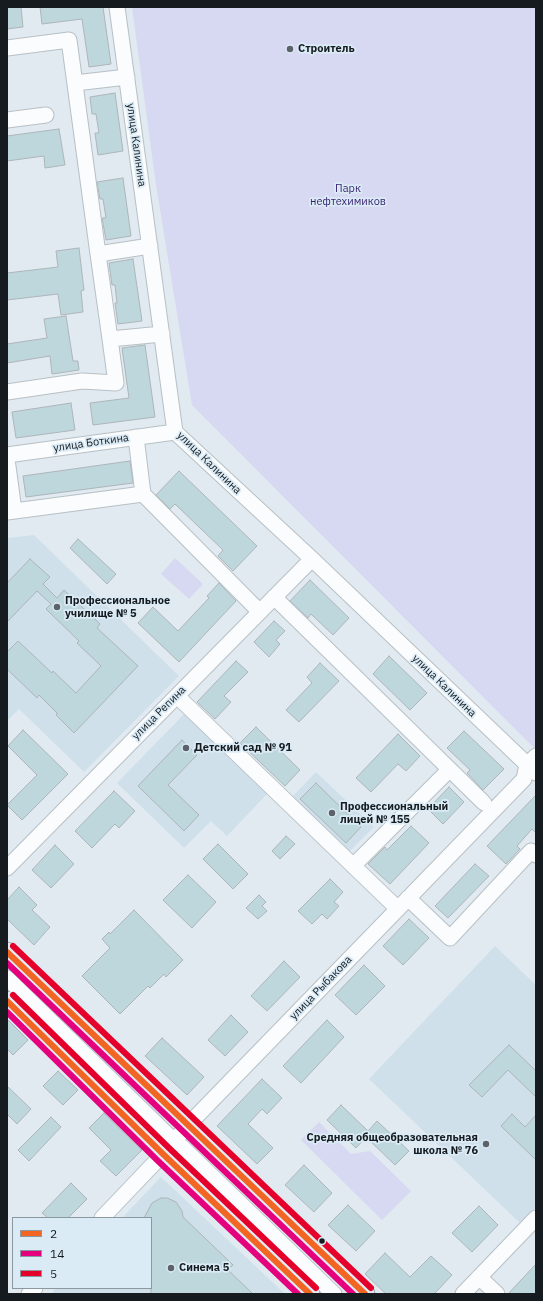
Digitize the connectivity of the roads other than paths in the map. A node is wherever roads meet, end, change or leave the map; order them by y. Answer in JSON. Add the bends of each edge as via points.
{"nodes":[{"id":1,"x":117,"y":7,"type":"edge"},
{"id":2,"x":7,"y":48,"type":"edge"},
{"id":3,"x":127,"y":77,"type":"junction"},
{"id":4,"x":75,"y":83,"type":"junction"},
{"id":5,"x":46,"y":115,"type":"dead end"},
{"id":6,"x":7,"y":120,"type":"edge"},
{"id":7,"x":150,"y":246,"type":"junction"},
{"id":8,"x":98,"y":254,"type":"junction"},
{"id":9,"x":162,"y":334,"type":"junction"},
{"id":10,"x":110,"y":339,"type":"junction"},
{"id":11,"x":7,"y":392,"type":"edge"},
{"id":12,"x":175,"y":432,"type":"junction"},
{"id":13,"x":136,"y":437,"type":"junction"},
{"id":14,"x":7,"y":455,"type":"edge"},
{"id":15,"x":7,"y":459,"type":"edge"},
{"id":16,"x":143,"y":494,"type":"junction"},
{"id":17,"x":11,"y":512,"type":"edge"},
{"id":18,"x":312,"y":559,"type":"junction"},
{"id":19,"x":274,"y":597,"type":"junction"},
{"id":20,"x":260,"y":612,"type":"junction"},
{"id":21,"x":177,"y":696,"type":"junction"},
{"id":22,"x":533,"y":765,"type":"edge"},
{"id":23,"x":449,"y":770,"type":"junction"},
{"id":24,"x":484,"y":803,"type":"dead end"},
{"id":25,"x":536,"y":855,"type":"edge"},
{"id":26,"x":353,"y":866,"type":"junction"},
{"id":27,"x":7,"y":868,"type":"edge"},
{"id":28,"x":408,"y":898,"type":"junction"},
{"id":29,"x":398,"y":909,"type":"junction"},
{"id":30,"x":7,"y":952,"type":"edge"},
{"id":31,"x":7,"y":978,"type":"edge"},
{"id":32,"x":7,"y":1001,"type":"edge"},
{"id":33,"x":188,"y":1126,"type":"junction"},
{"id":34,"x":168,"y":1135,"type":"dead end"},
{"id":35,"x":182,"y":1148,"type":"dead end"},
{"id":36,"x":163,"y":1154,"type":"junction"},
{"id":37,"x":103,"y":1217,"type":"edge"},
{"id":38,"x":536,"y":1218,"type":"edge"},
{"id":39,"x":479,"y":1277,"type":"junction"},
{"id":40,"x":310,"y":1294,"type":"edge"},
{"id":41,"x":334,"y":1294,"type":"edge"},
{"id":42,"x":365,"y":1294,"type":"edge"},
{"id":43,"x":462,"y":1294,"type":"edge"},
{"id":44,"x":497,"y":1294,"type":"edge"}],
"edges":[{"from":1,"to":3,"type":"street","name":"улица Калинина"},
{"from":2,"to":4,"type":"street","via":[[69,40]]},
{"from":3,"to":4,"type":"street"},
{"from":3,"to":7,"type":"street","name":"улица Калинина"},
{"from":4,"to":8,"type":"street"},
{"from":5,"to":6,"type":"street"},
{"from":7,"to":8,"type":"street"},
{"from":7,"to":9,"type":"street","name":"улица Калинина"},
{"from":8,"to":10,"type":"street"},
{"from":9,"to":10,"type":"street"},
{"from":9,"to":12,"type":"street","name":"улица Калинина"},
{"from":10,"to":11,"type":"street","via":[[116,383],[82,381]]},
{"from":12,"to":13,"type":"street","name":"улица Боткина"},
{"from":12,"to":18,"type":"street","name":"улица Калинина"},
{"from":13,"to":14,"type":"street","name":"улица Боткина"},
{"from":13,"to":16,"type":"street"},
{"from":15,"to":17,"type":"street"},
{"from":16,"to":17,"type":"street"},
{"from":16,"to":20,"type":"street"},
{"from":18,"to":19,"type":"street","name":"улица Репина"},
{"from":18,"to":22,"type":"street","name":"улица Калинина"},
{"from":19,"to":20,"type":"street","name":"улица Репина"},
{"from":19,"to":23,"type":"street"},
{"from":20,"to":21,"type":"street","name":"улица Репина"},
{"from":21,"to":26,"type":"street"},
{"from":21,"to":27,"type":"street","name":"улица Репина"},
{"from":22,"to":28,"type":"street","name":"улица Рыбакова","via":[[524,779]]},
{"from":23,"to":24,"type":"street"},
{"from":23,"to":26,"type":"street"},
{"from":25,"to":28,"type":"street","via":[[531,851],[450,938]]},
{"from":26,"to":29,"type":"street"},
{"from":28,"to":29,"type":"street","name":"улица Рыбакова"},
{"from":29,"to":33,"type":"street","name":"улица Рыбакова"},
{"from":30,"to":33,"type":"main road"},
{"from":31,"to":34,"type":"street"},
{"from":32,"to":36,"type":"main road"},
{"from":33,"to":36,"type":"street","name":"улица Рыбакова"},
{"from":33,"to":42,"type":"main road"},
{"from":35,"to":41,"type":"street"},
{"from":36,"to":37,"type":"street","name":"улица Рыбакова"},
{"from":36,"to":40,"type":"main road"},
{"from":38,"to":39,"type":"street"},
{"from":39,"to":43,"type":"street"},
{"from":39,"to":44,"type":"street"}]}
